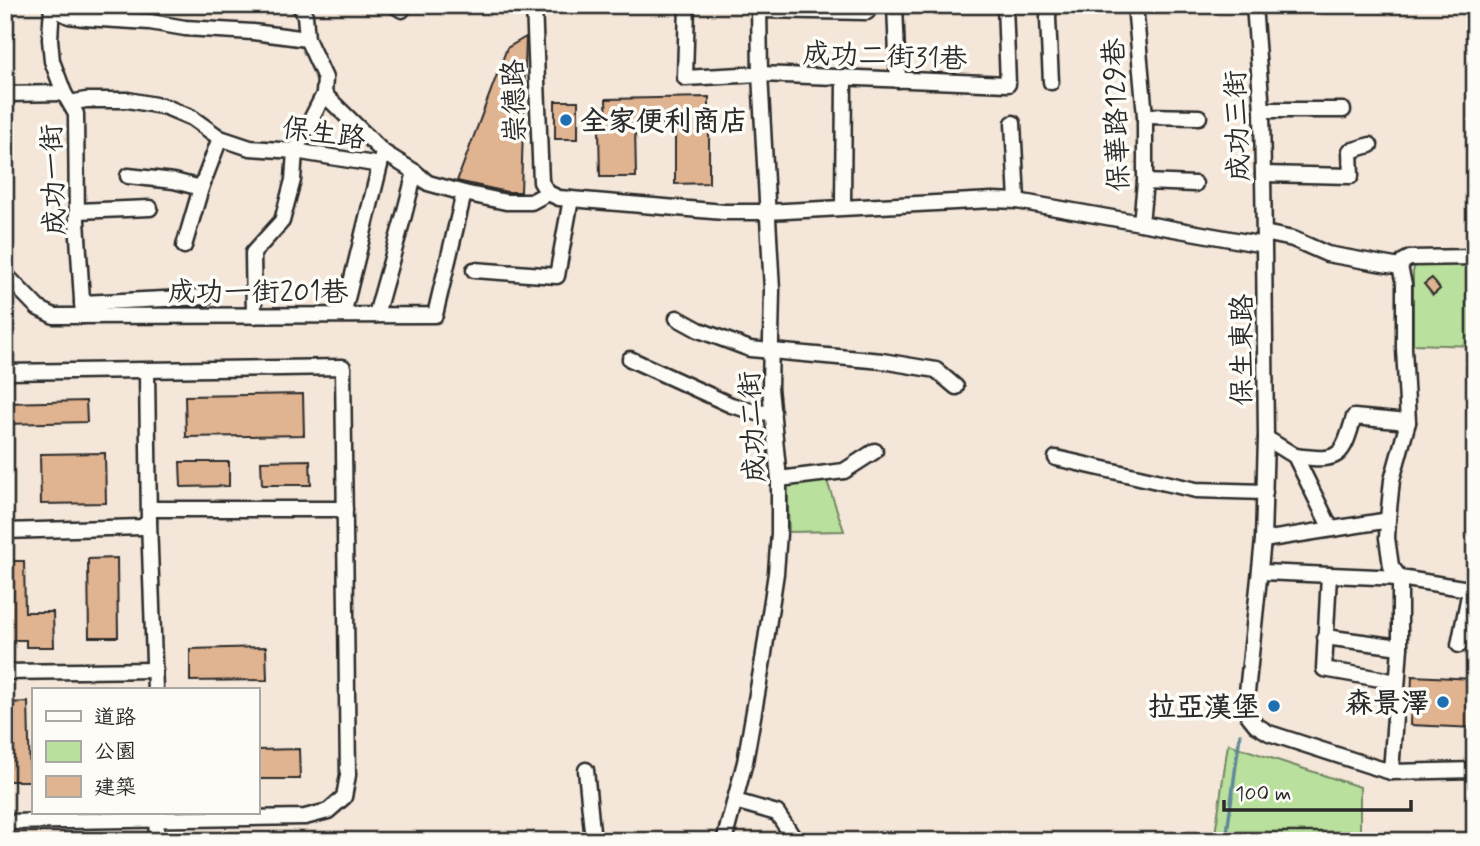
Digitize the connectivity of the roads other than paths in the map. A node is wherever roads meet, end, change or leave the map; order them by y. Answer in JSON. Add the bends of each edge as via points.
{"nodes":[{"id":1,"x":299,"y":5,"type":"edge"},
{"id":2,"x":534,"y":5,"type":"edge"},
{"id":3,"x":687,"y":5,"type":"edge"},
{"id":4,"x":895,"y":5,"type":"edge"},
{"id":5,"x":1005,"y":5,"type":"edge"},
{"id":6,"x":1049,"y":5,"type":"edge"},
{"id":7,"x":1135,"y":5,"type":"edge"},
{"id":8,"x":1254,"y":5,"type":"edge"},
{"id":9,"x":52,"y":7,"type":"edge"},
{"id":10,"x":760,"y":8,"type":"edge"},
{"id":11,"x":867,"y":12,"type":"dead end"},
{"id":12,"x":307,"y":39,"type":"junction"},
{"id":13,"x":760,"y":74,"type":"junction"},
{"id":14,"x":844,"y":77,"type":"junction"},
{"id":15,"x":898,"y":80,"type":"junction"},
{"id":16,"x":1051,"y":82,"type":"dead end"},
{"id":17,"x":5,"y":94,"type":"edge"},
{"id":18,"x":324,"y":94,"type":"junction"},
{"id":19,"x":67,"y":98,"type":"junction"},
{"id":20,"x":1262,"y":110,"type":"junction"},
{"id":21,"x":1343,"y":110,"type":"dead end"},
{"id":22,"x":1145,"y":117,"type":"junction"},
{"id":23,"x":1199,"y":117,"type":"dead end"},
{"id":24,"x":1013,"y":124,"type":"dead end"},
{"id":25,"x":220,"y":138,"type":"junction"},
{"id":26,"x":1370,"y":145,"type":"dead end"},
{"id":27,"x":295,"y":151,"type":"junction"},
{"id":28,"x":382,"y":159,"type":"junction"},
{"id":29,"x":415,"y":172,"type":"junction"},
{"id":30,"x":1263,"y":174,"type":"junction"},
{"id":31,"x":128,"y":176,"type":"dead end"},
{"id":32,"x":1145,"y":182,"type":"junction"},
{"id":33,"x":1195,"y":184,"type":"dead end"},
{"id":34,"x":201,"y":188,"type":"junction"},
{"id":35,"x":464,"y":193,"type":"junction"},
{"id":36,"x":548,"y":193,"type":"junction"},
{"id":37,"x":571,"y":199,"type":"junction"},
{"id":38,"x":1017,"y":201,"type":"junction"},
{"id":39,"x":843,"y":207,"type":"junction"},
{"id":40,"x":150,"y":208,"type":"dead end"},
{"id":41,"x":77,"y":211,"type":"junction"},
{"id":42,"x":767,"y":212,"type":"junction"},
{"id":43,"x":1141,"y":222,"type":"junction"},
{"id":44,"x":1264,"y":239,"type":"junction"},
{"id":45,"x":184,"y":246,"type":"dead end"},
{"id":46,"x":1475,"y":257,"type":"edge"},
{"id":47,"x":1400,"y":267,"type":"junction"},
{"id":48,"x":474,"y":270,"type":"dead end"},
{"id":49,"x":5,"y":274,"type":"edge"},
{"id":50,"x":205,"y":297,"type":"dead end"},
{"id":51,"x":82,"y":309,"type":"junction"},
{"id":52,"x":343,"y":315,"type":"junction"},
{"id":53,"x":376,"y":315,"type":"junction"},
{"id":54,"x":254,"y":316,"type":"junction"},
{"id":55,"x":677,"y":318,"type":"dead end"},
{"id":56,"x":771,"y":351,"type":"junction"},
{"id":57,"x":630,"y":359,"type":"dead end"},
{"id":58,"x":147,"y":371,"type":"junction"},
{"id":59,"x":5,"y":372,"type":"edge"},
{"id":60,"x":956,"y":387,"type":"dead end"},
{"id":61,"x":773,"y":412,"type":"junction"},
{"id":62,"x":1409,"y":422,"type":"junction"},
{"id":63,"x":1266,"y":438,"type":"junction"},
{"id":64,"x":875,"y":451,"type":"dead end"},
{"id":65,"x":1295,"y":456,"type":"junction"},
{"id":66,"x":1056,"y":458,"type":"dead end"},
{"id":67,"x":779,"y":479,"type":"junction"},
{"id":68,"x":1265,"y":492,"type":"junction"},
{"id":69,"x":345,"y":509,"type":"junction"},
{"id":70,"x":149,"y":515,"type":"junction"},
{"id":71,"x":1388,"y":519,"type":"junction"},
{"id":72,"x":1331,"y":529,"type":"junction"},
{"id":73,"x":5,"y":531,"type":"edge"},
{"id":74,"x":1263,"y":540,"type":"junction"},
{"id":75,"x":1261,"y":572,"type":"junction"},
{"id":76,"x":1329,"y":575,"type":"junction"},
{"id":77,"x":1400,"y":578,"type":"junction"},
{"id":78,"x":1472,"y":590,"type":"edge"},
{"id":79,"x":1325,"y":637,"type":"junction"},
{"id":80,"x":1459,"y":645,"type":"dead end"},
{"id":81,"x":1401,"y":648,"type":"junction"},
{"id":82,"x":155,"y":670,"type":"junction"},
{"id":83,"x":5,"y":672,"type":"edge"},
{"id":84,"x":1397,"y":682,"type":"junction"},
{"id":85,"x":155,"y":688,"type":"edge"},
{"id":86,"x":1475,"y":769,"type":"edge"},
{"id":87,"x":586,"y":770,"type":"dead end"},
{"id":88,"x":1391,"y":772,"type":"junction"},
{"id":89,"x":735,"y":801,"type":"junction"},
{"id":90,"x":156,"y":816,"type":"edge"},
{"id":91,"x":5,"y":822,"type":"edge"},
{"id":92,"x":157,"y":841,"type":"edge"},
{"id":93,"x":593,"y":841,"type":"edge"},
{"id":94,"x":724,"y":841,"type":"edge"},
{"id":95,"x":793,"y":841,"type":"edge"}],
"edges":[{"from":1,"to":12,"type":"street","via":[[305,15]]},
{"from":2,"to":36,"type":"street","name":"崇德路","via":[[541,182]]},
{"from":3,"to":13,"type":"street","name":"成功二街31巷","via":[[685,78]]},
{"from":4,"to":15,"type":"street"},
{"from":5,"to":15,"type":"street","name":"成功二街31巷","via":[[1008,84]]},
{"from":6,"to":16,"type":"street"},
{"from":7,"to":22,"type":"street","name":"保華路129巷"},
{"from":8,"to":20,"type":"street","name":"成功三街"},
{"from":9,"to":12,"type":"street","via":[[84,19]]},
{"from":9,"to":19,"type":"street","name":"成功一街","via":[[52,61]]},
{"from":10,"to":11,"type":"street"},
{"from":10,"to":13,"type":"street","name":"成功二街"},
{"from":12,"to":18,"type":"street","via":[[325,78]]},
{"from":13,"to":14,"type":"street","name":"成功二街31巷"},
{"from":13,"to":42,"type":"street","name":"成功二街"},
{"from":14,"to":15,"type":"street","name":"成功二街31巷"},
{"from":14,"to":39,"type":"street"},
{"from":17,"to":19,"type":"street","name":"保生路"},
{"from":18,"to":27,"type":"street"},
{"from":18,"to":28,"type":"street"},
{"from":19,"to":25,"type":"street","name":"保生路","via":[[128,100],[166,107]]},
{"from":19,"to":41,"type":"street","name":"成功一街","via":[[76,114]]},
{"from":20,"to":21,"type":"street"},
{"from":20,"to":30,"type":"street","name":"成功三街"},
{"from":22,"to":23,"type":"street"},
{"from":22,"to":32,"type":"street","name":"保華路129巷"},
{"from":24,"to":38,"type":"street"},
{"from":25,"to":27,"type":"street","name":"保生路","via":[[250,148]]},
{"from":25,"to":34,"type":"street"},
{"from":26,"to":30,"type":"street","via":[[1350,150],[1351,176]]},
{"from":27,"to":28,"type":"street","name":"保生路"},
{"from":27,"to":54,"type":"street","via":[[282,221],[253,253]]},
{"from":28,"to":29,"type":"street","name":"保生路"},
{"from":28,"to":52,"type":"street"},
{"from":29,"to":35,"type":"street","name":"保生路","via":[[428,183]]},
{"from":29,"to":53,"type":"street"},
{"from":30,"to":44,"type":"street","name":"成功三街"},
{"from":31,"to":34,"type":"street"},
{"from":32,"to":33,"type":"street"},
{"from":32,"to":43,"type":"street","name":"保華路129巷"},
{"from":34,"to":45,"type":"street"},
{"from":35,"to":36,"type":"street","name":"保生路","via":[[531,202]]},
{"from":35,"to":53,"type":"street","name":"成功一街201巷","via":[[435,315]]},
{"from":36,"to":37,"type":"street","name":"保生路"},
{"from":37,"to":42,"type":"street","name":"保生路"},
{"from":37,"to":48,"type":"street","via":[[557,276]]},
{"from":38,"to":39,"type":"street"},
{"from":38,"to":43,"type":"street"},
{"from":39,"to":42,"type":"street"},
{"from":40,"to":41,"type":"street"},
{"from":41,"to":51,"type":"street","name":"成功一街"},
{"from":42,"to":56,"type":"street","name":"成功二街"},
{"from":43,"to":44,"type":"street"},
{"from":44,"to":47,"type":"street","via":[[1293,239],[1326,254]]},
{"from":44,"to":63,"type":"street","name":"保生東路"},
{"from":46,"to":47,"type":"street","via":[[1410,258]]},
{"from":47,"to":62,"type":"street"},
{"from":49,"to":51,"type":"street","via":[[45,312],[54,316]]},
{"from":50,"to":51,"type":"street"},
{"from":51,"to":54,"type":"street","name":"成功一街201巷"},
{"from":52,"to":53,"type":"street","name":"成功一街201巷"},
{"from":52,"to":54,"type":"street","name":"成功一街201巷"},
{"from":55,"to":56,"type":"street","via":[[750,349]]},
{"from":56,"to":60,"type":"street","via":[[936,370]]},
{"from":56,"to":61,"type":"street","name":"成功二街"},
{"from":57,"to":61,"type":"street","via":[[731,405]]},
{"from":58,"to":59,"type":"street"},
{"from":58,"to":69,"type":"street","via":[[343,367]]},
{"from":58,"to":70,"type":"street"},
{"from":61,"to":67,"type":"street","name":"成功二街"},
{"from":62,"to":65,"type":"street","via":[[1354,417],[1342,452],[1333,457]]},
{"from":62,"to":71,"type":"street","via":[[1392,480]]},
{"from":63,"to":65,"type":"street"},
{"from":63,"to":68,"type":"street","name":"保生東路"},
{"from":64,"to":67,"type":"street","via":[[844,471]]},
{"from":65,"to":72,"type":"street"},
{"from":66,"to":68,"type":"street","via":[[1196,490]]},
{"from":67,"to":89,"type":"street","name":"成功二街","via":[[776,573],[746,762]]},
{"from":68,"to":74,"type":"street","name":"保生東路"},
{"from":69,"to":70,"type":"street"},
{"from":69,"to":90,"type":"street","via":[[348,775],[344,797],[328,811],[305,817]]},
{"from":70,"to":73,"type":"street","via":[[142,527]]},
{"from":70,"to":82,"type":"street"},
{"from":71,"to":72,"type":"street"},
{"from":71,"to":77,"type":"street","via":[[1391,566]]},
{"from":72,"to":74,"type":"street"},
{"from":74,"to":75,"type":"street","name":"保生東路"},
{"from":75,"to":76,"type":"street"},
{"from":75,"to":88,"type":"street","name":"保生東路","via":[[1248,715],[1269,733]]},
{"from":76,"to":77,"type":"street"},
{"from":76,"to":79,"type":"street"},
{"from":77,"to":78,"type":"street"},
{"from":77,"to":81,"type":"street"},
{"from":78,"to":80,"type":"street"},
{"from":79,"to":81,"type":"street"},
{"from":79,"to":84,"type":"street","via":[[1324,669]]},
{"from":81,"to":84,"type":"street"},
{"from":82,"to":83,"type":"street"},
{"from":82,"to":85,"type":"street"},
{"from":84,"to":88,"type":"street"},
{"from":86,"to":88,"type":"street","name":"保生東路"},
{"from":87,"to":93,"type":"street"},
{"from":89,"to":94,"type":"street","name":"成功二街"},
{"from":89,"to":95,"type":"street","via":[[777,813]]},
{"from":90,"to":91,"type":"street"},
{"from":90,"to":92,"type":"street"}]}
